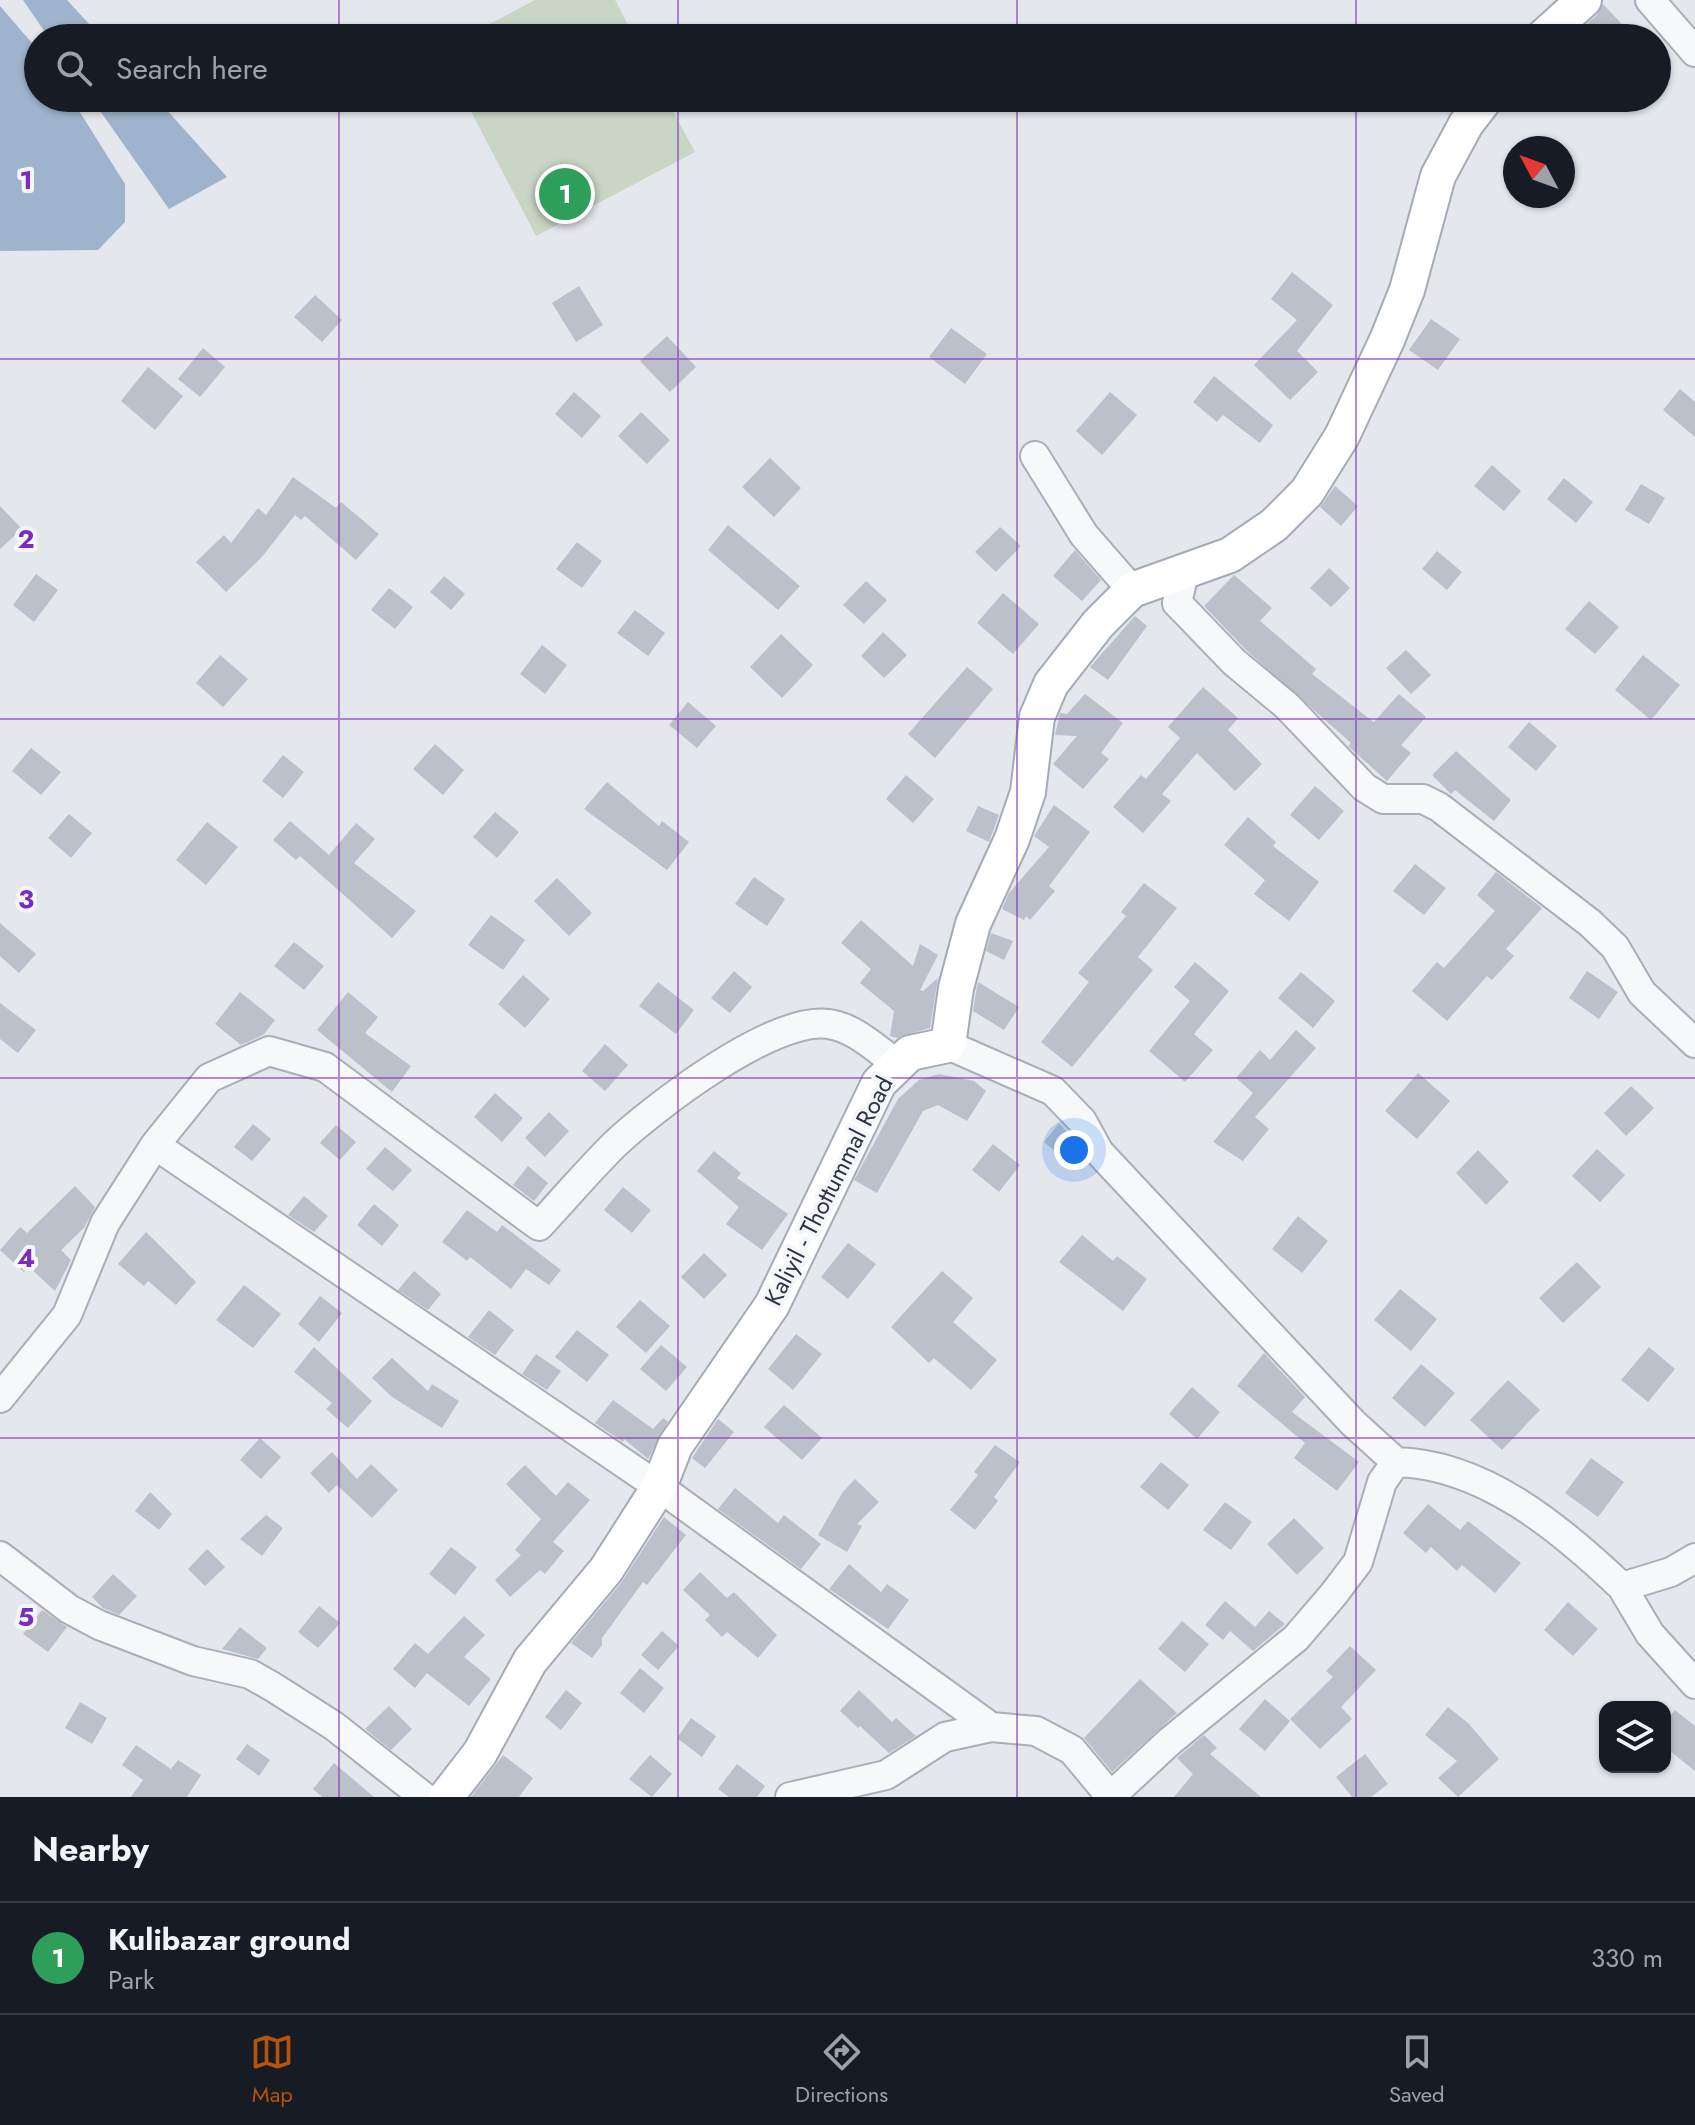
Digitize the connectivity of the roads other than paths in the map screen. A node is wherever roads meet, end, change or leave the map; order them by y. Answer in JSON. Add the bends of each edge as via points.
{"nodes":[{"id":1,"x":1584,"y":0,"type":"edge"},
{"id":2,"x":1650,"y":0,"type":"edge"},
{"id":3,"x":1557,"y":24,"type":"edge"},
{"id":4,"x":1671,"y":24,"type":"edge"},
{"id":5,"x":1671,"y":24,"type":"edge"},
{"id":6,"x":1695,"y":52,"type":"edge"},
{"id":7,"x":1475,"y":112,"type":"edge"},
{"id":8,"x":1035,"y":456,"type":"dead end"},
{"id":9,"x":1184,"y":573,"type":"junction"},
{"id":10,"x":1132,"y":590,"type":"junction"},
{"id":11,"x":1695,"y":1043,"type":"edge"},
{"id":12,"x":948,"y":1045,"type":"junction"},
{"id":13,"x":896,"y":1063,"type":"junction"},
{"id":14,"x":155,"y":1145,"type":"junction"},
{"id":15,"x":0,"y":1398,"type":"edge"},
{"id":16,"x":1396,"y":1462,"type":"junction"},
{"id":17,"x":659,"y":1487,"type":"junction"},
{"id":18,"x":0,"y":1556,"type":"edge"},
{"id":19,"x":1695,"y":1558,"type":"edge"},
{"id":20,"x":1622,"y":1587,"type":"junction"},
{"id":21,"x":1695,"y":1684,"type":"edge"},
{"id":22,"x":991,"y":1727,"type":"junction"},
{"id":23,"x":424,"y":1797,"type":"edge"},
{"id":24,"x":446,"y":1797,"type":"edge"},
{"id":25,"x":790,"y":1797,"type":"edge"},
{"id":26,"x":1111,"y":1797,"type":"edge"}],
"edges":[{"from":1,"to":3,"type":"main road"},
{"from":2,"to":4,"type":"street"},
{"from":5,"to":6,"type":"street"},
{"from":7,"to":9,"type":"main road","via":[[1438,176],[1407,290],[1387,340],[1342,436],[1307,492],[1274,525],[1230,555]]},
{"from":8,"to":10,"type":"street","via":[[1084,535]]},
{"from":9,"to":10,"type":"main road"},
{"from":9,"to":11,"type":"street","via":[[1177,603],[1234,662],[1287,706],[1353,777],[1383,799],[1423,799],[1439,807],[1590,923],[1615,947],[1642,993]]},
{"from":10,"to":12,"type":"main road","via":[[1051,684],[1037,717],[1028,792],[973,924]]},
{"from":12,"to":13,"type":"main road","name":"Kaliyil - Thottummal Road","via":[[910,1053]]},
{"from":12,"to":16,"type":"street","via":[[1053,1091],[1082,1121],[1099,1152],[1353,1423]]},
{"from":13,"to":14,"type":"street","via":[[856,1034],[827,1023],[781,1031],[693,1083],[615,1144],[539,1226],[325,1067],[269,1051],[209,1078]]},
{"from":13,"to":17,"type":"main road","name":"Kaliyil - Thottummal Road","via":[[879,1083],[772,1305],[675,1446]]},
{"from":14,"to":15,"type":"street","via":[[105,1223],[67,1315]]},
{"from":14,"to":17,"type":"street"},
{"from":16,"to":20,"type":"street","via":[[1427,1462],[1467,1474],[1545,1523]]},
{"from":16,"to":26,"type":"street","via":[[1382,1482],[1358,1562],[1333,1595],[1296,1638]]},
{"from":17,"to":22,"type":"street"},
{"from":17,"to":24,"type":"main road","name":"Kaliyil - Thottummal Road","via":[[606,1570],[530,1661],[480,1753]]},
{"from":18,"to":23,"type":"street","via":[[69,1609],[99,1625],[193,1661],[250,1674],[273,1687],[334,1726]]},
{"from":19,"to":20,"type":"street","via":[[1671,1572]]},
{"from":20,"to":21,"type":"street","via":[[1650,1634]]},
{"from":22,"to":25,"type":"street","via":[[945,1737],[886,1775]]},
{"from":22,"to":26,"type":"street","via":[[1036,1731],[1072,1750]]}]}
